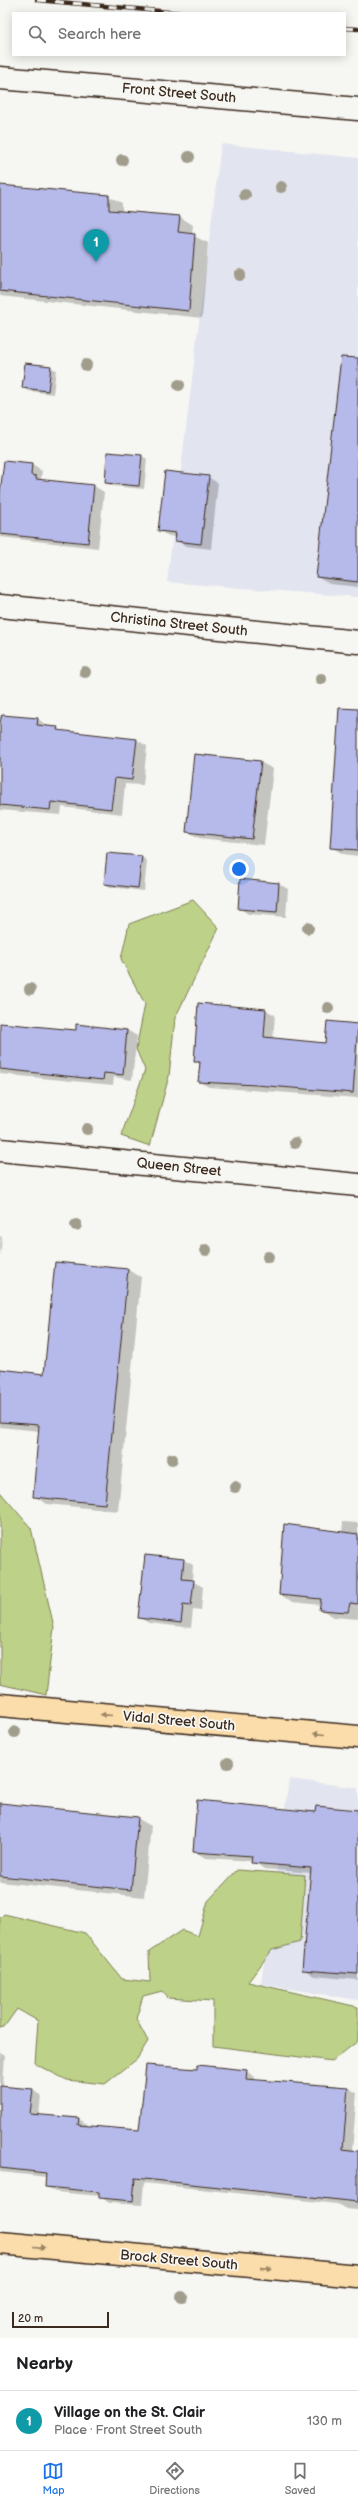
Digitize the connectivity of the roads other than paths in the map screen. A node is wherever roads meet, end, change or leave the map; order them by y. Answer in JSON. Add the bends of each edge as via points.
{"nodes":[{"id":1,"x":0,"y":78,"type":"edge"},
{"id":2,"x":358,"y":109,"type":"edge"},
{"id":3,"x":0,"y":606,"type":"edge"},
{"id":4,"x":358,"y":642,"type":"edge"},
{"id":5,"x":0,"y":1150,"type":"edge"},
{"id":6,"x":358,"y":1185,"type":"edge"},
{"id":7,"x":0,"y":1705,"type":"edge"},
{"id":8,"x":358,"y":1737,"type":"edge"},
{"id":9,"x":0,"y":2243,"type":"edge"},
{"id":10,"x":358,"y":2276,"type":"edge"}],
"edges":[{"from":1,"to":2,"type":"street","name":"Front Street South"},
{"from":3,"to":4,"type":"street","name":"Christina Street South"},
{"from":5,"to":6,"type":"street","name":"Queen Street"},
{"from":8,"to":7,"type":"main road","name":"Vidal Street South","one_way":true},
{"from":9,"to":10,"type":"main road","name":"Brock Street South","one_way":true}]}
